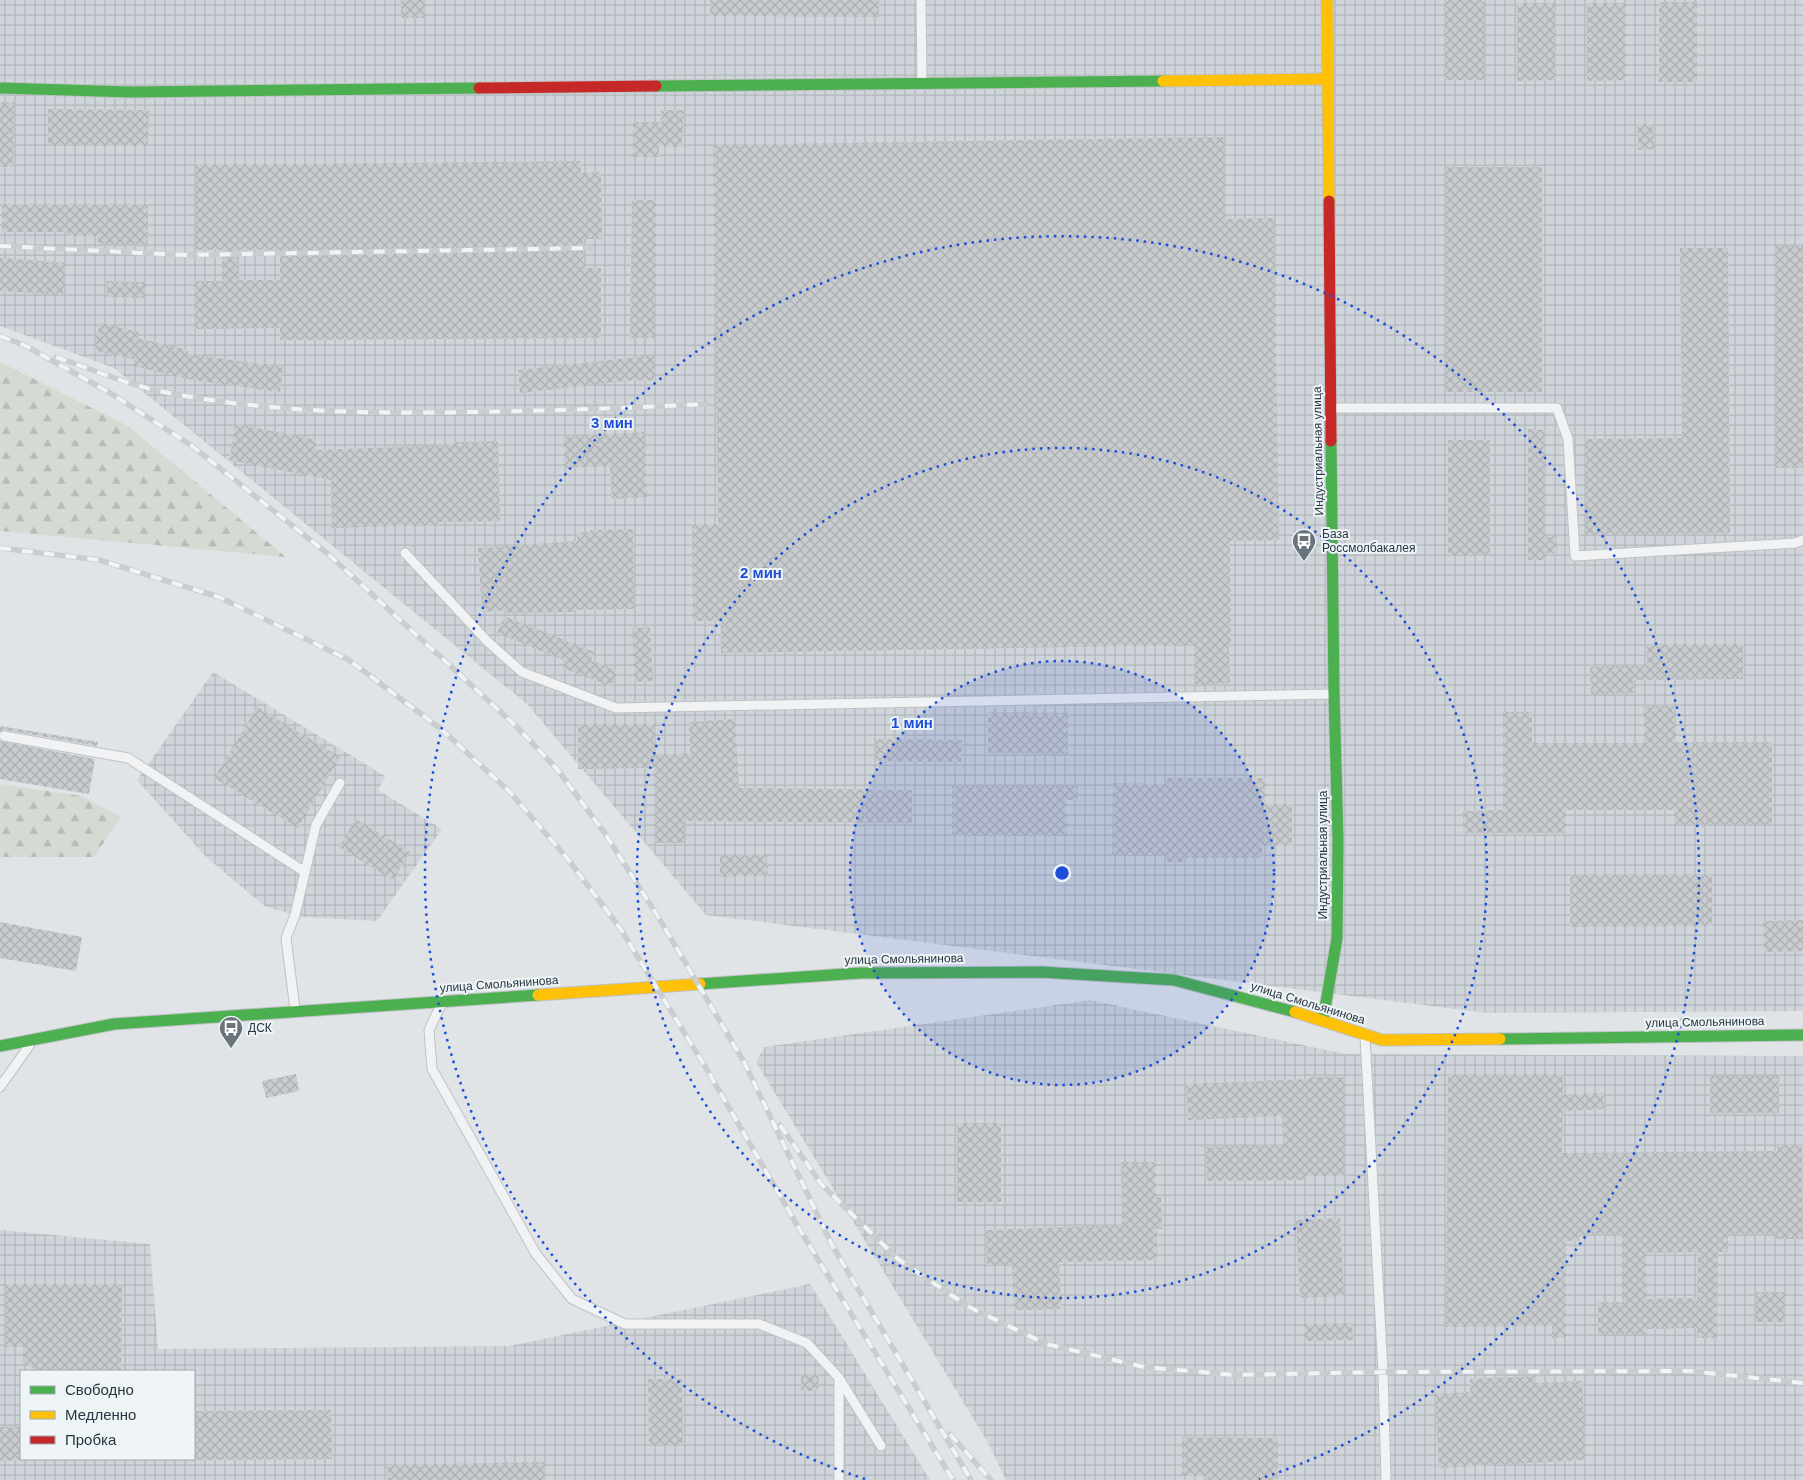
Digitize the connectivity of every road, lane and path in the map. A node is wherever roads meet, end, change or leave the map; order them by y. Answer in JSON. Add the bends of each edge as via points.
{"nodes":[{"id":1,"x":921,"y":0,"type":"edge"},
{"id":2,"x":1326,"y":0,"type":"edge"},
{"id":3,"x":1327,"y":80,"type":"junction"},
{"id":4,"x":922,"y":84,"type":"junction"},
{"id":5,"x":0,"y":88,"type":"edge"},
{"id":6,"x":1331,"y":408,"type":"junction"},
{"id":7,"x":1803,"y":540,"type":"edge"},
{"id":8,"x":405,"y":553,"type":"dead end"},
{"id":9,"x":1334,"y":694,"type":"junction"},
{"id":10,"x":4,"y":736,"type":"dead end"},
{"id":11,"x":340,"y":783,"type":"dead end"},
{"id":12,"x":305,"y":872,"type":"junction"},
{"id":13,"x":442,"y":1002,"type":"junction"},
{"id":14,"x":295,"y":1012,"type":"junction"},
{"id":15,"x":1323,"y":1020,"type":"junction"},
{"id":16,"x":1364,"y":1035,"type":"junction"},
{"id":17,"x":1803,"y":1035,"type":"edge"},
{"id":18,"x":34,"y":1039,"type":"junction"},
{"id":19,"x":0,"y":1046,"type":"edge"},
{"id":20,"x":0,"y":1088,"type":"edge"},
{"id":21,"x":839,"y":1378,"type":"junction"},
{"id":22,"x":881,"y":1446,"type":"dead end"},
{"id":23,"x":839,"y":1480,"type":"edge"},
{"id":24,"x":1386,"y":1480,"type":"edge"}],
"edges":[{"from":1,"to":4,"type":"lane"},
{"from":2,"to":3,"type":"street","name":"Индустриальная улица"},
{"from":3,"to":4,"type":"street"},
{"from":3,"to":6,"type":"street","name":"Индустриальная улица"},
{"from":4,"to":5,"type":"street","via":[[131,92]]},
{"from":6,"to":7,"type":"lane","via":[[1557,408],[1568,439],[1575,556]]},
{"from":6,"to":9,"type":"street","name":"Индустриальная улица"},
{"from":8,"to":9,"type":"lane","via":[[488,642],[522,672],[616,708]]},
{"from":9,"to":15,"type":"street","name":"Индустриальная улица","via":[[1337,938]]},
{"from":10,"to":12,"type":"lane","via":[[128,758]]},
{"from":11,"to":12,"type":"lane","via":[[316,825]]},
{"from":12,"to":14,"type":"lane","via":[[286,938]]},
{"from":13,"to":14,"type":"street","name":"улица Смольянинова"},
{"from":13,"to":15,"type":"street","name":"улица Смольянинова","via":[[860,972],[1041,972],[1174,980]]},
{"from":13,"to":21,"type":"lane","via":[[429,1030],[432,1069],[536,1254],[572,1299],[626,1324],[759,1324],[807,1343]]},
{"from":14,"to":18,"type":"street","name":"улица Смольянинова","via":[[114,1024]]},
{"from":15,"to":16,"type":"street","name":"улица Смольянинова"},
{"from":16,"to":17,"type":"street","name":"улица Смольянинова","via":[[1382,1040]]},
{"from":16,"to":24,"type":"lane"},
{"from":18,"to":19,"type":"street","name":"улица Смольянинова"},
{"from":18,"to":20,"type":"lane"},
{"from":21,"to":22,"type":"lane"},
{"from":21,"to":23,"type":"lane"}]}
